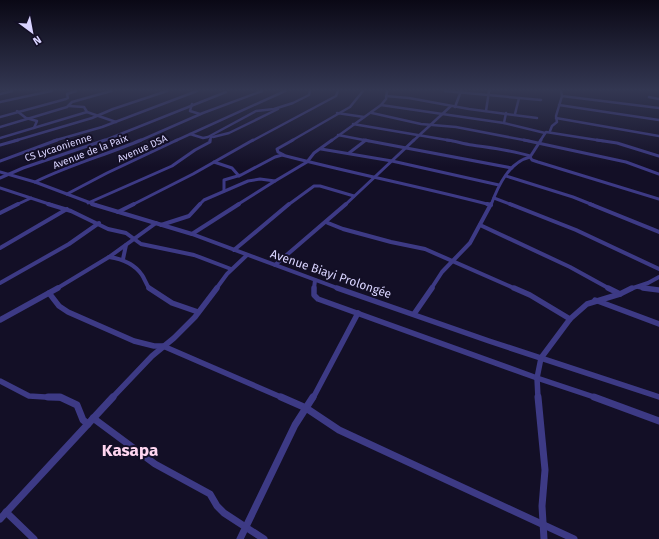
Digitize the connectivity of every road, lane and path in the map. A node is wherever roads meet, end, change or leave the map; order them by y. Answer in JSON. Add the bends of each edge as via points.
{"nodes":[{"id":1,"x":24,"y":116,"type":"edge"},
{"id":2,"x":37,"y":116,"type":"edge"},
{"id":3,"x":73,"y":116,"type":"edge"},
{"id":4,"x":97,"y":116,"type":"joint"},
{"id":5,"x":129,"y":116,"type":"edge"},
{"id":6,"x":165,"y":116,"type":"edge"},
{"id":7,"x":195,"y":116,"type":"edge"},
{"id":8,"x":229,"y":116,"type":"edge"},
{"id":9,"x":246,"y":116,"type":"edge"},
{"id":10,"x":265,"y":116,"type":"edge"},
{"id":11,"x":296,"y":116,"type":"edge"},
{"id":12,"x":332,"y":116,"type":"edge"},
{"id":13,"x":358,"y":116,"type":"edge"},
{"id":14,"x":391,"y":116,"type":"edge"},
{"id":15,"x":440,"y":116,"type":"edge"},
{"id":16,"x":450,"y":116,"type":"edge"},
{"id":17,"x":505,"y":116,"type":"edge"},
{"id":18,"x":527,"y":116,"type":"edge"},
{"id":19,"x":633,"y":116,"type":"edge"},
{"id":20,"x":364,"y":117,"type":"joint"},
{"id":21,"x":537,"y":118,"type":"dead end"},
{"id":22,"x":556,"y":118,"type":"joint"},
{"id":23,"x":28,"y":119,"type":"junction"},
{"id":24,"x":659,"y":120,"type":"edge"},
{"id":25,"x":116,"y":122,"type":"junction"},
{"id":26,"x":504,"y":123,"type":"junction"},
{"id":27,"x":353,"y":124,"type":"junction"},
{"id":28,"x":430,"y":125,"type":"junction"},
{"id":29,"x":0,"y":127,"type":"edge"},
{"id":30,"x":34,"y":128,"type":"junction"},
{"id":31,"x":224,"y":128,"type":"junction"},
{"id":32,"x":550,"y":131,"type":"junction"},
{"id":33,"x":233,"y":132,"type":"junction"},
{"id":34,"x":546,"y":133,"type":"junction"},
{"id":35,"x":190,"y":134,"type":"junction"},
{"id":36,"x":420,"y":135,"type":"junction"},
{"id":37,"x":658,"y":135,"type":"edge"},
{"id":38,"x":338,"y":136,"type":"junction"},
{"id":39,"x":210,"y":137,"type":"junction"},
{"id":40,"x":0,"y":138,"type":"edge"},
{"id":41,"x":366,"y":140,"type":"junction"},
{"id":42,"x":540,"y":143,"type":"junction"},
{"id":43,"x":0,"y":145,"type":"edge"},
{"id":44,"x":405,"y":147,"type":"junction"},
{"id":45,"x":321,"y":149,"type":"junction"},
{"id":46,"x":349,"y":153,"type":"junction"},
{"id":47,"x":286,"y":156,"type":"junction"},
{"id":48,"x":659,"y":156,"type":"edge"},
{"id":49,"x":530,"y":157,"type":"junction"},
{"id":50,"x":392,"y":160,"type":"junction"},
{"id":51,"x":0,"y":161,"type":"edge"},
{"id":52,"x":214,"y":162,"type":"junction"},
{"id":53,"x":307,"y":162,"type":"junction"},
{"id":54,"x":512,"y":168,"type":"junction"},
{"id":55,"x":659,"y":174,"type":"edge"},
{"id":56,"x":2,"y":175,"type":"edge"},
{"id":57,"x":239,"y":176,"type":"junction"},
{"id":58,"x":506,"y":176,"type":"junction"},
{"id":59,"x":375,"y":178,"type":"junction"},
{"id":60,"x":275,"y":181,"type":"junction"},
{"id":61,"x":35,"y":182,"type":"junction"},
{"id":62,"x":0,"y":183,"type":"edge"},
{"id":63,"x":499,"y":185,"type":"junction"},
{"id":64,"x":0,"y":188,"type":"edge"},
{"id":65,"x":224,"y":191,"type":"junction"},
{"id":66,"x":67,"y":194,"type":"junction"},
{"id":67,"x":354,"y":196,"type":"junction"},
{"id":68,"x":31,"y":198,"type":"junction"},
{"id":69,"x":494,"y":198,"type":"junction"},
{"id":70,"x":659,"y":199,"type":"edge"},
{"id":71,"x":88,"y":203,"type":"junction"},
{"id":72,"x":491,"y":205,"type":"junction"},
{"id":73,"x":67,"y":209,"type":"junction"},
{"id":74,"x":1,"y":212,"type":"edge"},
{"id":75,"x":118,"y":212,"type":"junction"},
{"id":76,"x":99,"y":223,"type":"junction"},
{"id":77,"x":328,"y":223,"type":"junction"},
{"id":78,"x":159,"y":224,"type":"junction"},
{"id":79,"x":480,"y":225,"type":"junction"},
{"id":80,"x":659,"y":232,"type":"edge"},
{"id":81,"x":192,"y":234,"type":"junction"},
{"id":82,"x":133,"y":239,"type":"junction"},
{"id":83,"x":126,"y":245,"type":"junction"},
{"id":84,"x":0,"y":248,"type":"edge"},
{"id":85,"x":234,"y":250,"type":"junction"},
{"id":86,"x":247,"y":255,"type":"junction"},
{"id":87,"x":109,"y":257,"type":"junction"},
{"id":88,"x":123,"y":259,"type":"junction"},
{"id":89,"x":453,"y":261,"type":"junction"},
{"id":90,"x":275,"y":265,"type":"junction"},
{"id":91,"x":659,"y":269,"type":"edge"},
{"id":92,"x":231,"y":270,"type":"junction"},
{"id":93,"x":659,"y":277,"type":"edge"},
{"id":94,"x":315,"y":280,"type":"junction"},
{"id":95,"x":0,"y":283,"type":"edge"},
{"id":96,"x":637,"y":286,"type":"junction"},
{"id":97,"x":659,"y":290,"type":"edge"},
{"id":98,"x":49,"y":293,"type":"junction"},
{"id":99,"x":620,"y":294,"type":"junction"},
{"id":100,"x":595,"y":300,"type":"junction"},
{"id":101,"x":198,"y":312,"type":"junction"},
{"id":102,"x":358,"y":313,"type":"junction"},
{"id":103,"x":414,"y":314,"type":"junction"},
{"id":104,"x":570,"y":319,"type":"junction"},
{"id":105,"x":0,"y":320,"type":"edge"},
{"id":106,"x":659,"y":324,"type":"edge"},
{"id":107,"x":163,"y":346,"type":"junction"},
{"id":108,"x":541,"y":358,"type":"junction"},
{"id":109,"x":537,"y":378,"type":"junction"},
{"id":110,"x":0,"y":381,"type":"edge"},
{"id":111,"x":657,"y":397,"type":"edge"},
{"id":112,"x":306,"y":408,"type":"junction"},
{"id":113,"x":90,"y":421,"type":"junction"},
{"id":114,"x":659,"y":421,"type":"edge"},
{"id":115,"x":6,"y":512,"type":"junction"},
{"id":116,"x":0,"y":519,"type":"edge"},
{"id":117,"x":542,"y":524,"type":"junction"},
{"id":118,"x":246,"y":527,"type":"junction"},
{"id":119,"x":34,"y":539,"type":"edge"},
{"id":120,"x":240,"y":539,"type":"edge"},
{"id":121,"x":264,"y":539,"type":"edge"},
{"id":122,"x":544,"y":539,"type":"edge"},
{"id":123,"x":574,"y":539,"type":"edge"}],
"edges":[{"from":1,"to":23,"type":"street"},
{"from":2,"to":23,"type":"street"},
{"from":3,"to":30,"type":"street"},
{"from":4,"to":25,"type":"street"},
{"from":4,"to":43,"type":"street"},
{"from":5,"to":25,"type":"street"},
{"from":6,"to":56,"type":"street","name":"CS Lycaonienne","via":[[96,144]]},
{"from":7,"to":61,"type":"street","name":"Avenue de la Paix"},
{"from":8,"to":35,"type":"street","name":"Avenue DSA"},
{"from":9,"to":31,"type":"street"},
{"from":10,"to":33,"type":"street"},
{"from":11,"to":52,"type":"street"},
{"from":12,"to":47,"type":"street","via":[[277,149]]},
{"from":13,"to":20,"type":"street"},
{"from":14,"to":28,"type":"street"},
{"from":15,"to":28,"type":"street"},
{"from":16,"to":26,"type":"street"},
{"from":17,"to":26,"type":"street"},
{"from":18,"to":21,"type":"street"},
{"from":19,"to":24,"type":"street"},
{"from":20,"to":27,"type":"street"},
{"from":22,"to":32,"type":"street","via":[[557,122]]},
{"from":22,"to":37,"type":"street"},
{"from":23,"to":29,"type":"street"},
{"from":23,"to":30,"type":"street","via":[[37,122]]},
{"from":25,"to":51,"type":"street","via":[[46,143]]},
{"from":26,"to":34,"type":"street"},
{"from":27,"to":36,"type":"street"},
{"from":27,"to":38,"type":"street"},
{"from":28,"to":36,"type":"street"},
{"from":28,"to":42,"type":"street","via":[[456,127]]},
{"from":30,"to":40,"type":"street"},
{"from":31,"to":33,"type":"street"},
{"from":31,"to":39,"type":"street"},
{"from":32,"to":34,"type":"street"},
{"from":32,"to":48,"type":"street","via":[[617,143]]},
{"from":33,"to":39,"type":"street"},
{"from":34,"to":42,"type":"street"},
{"from":35,"to":39,"type":"street","via":[[203,138]]},
{"from":35,"to":66,"type":"street","name":"Avenue DSA"},
{"from":36,"to":44,"type":"street"},
{"from":36,"to":49,"type":"street","via":[[515,151]]},
{"from":38,"to":41,"type":"street"},
{"from":38,"to":45,"type":"street"},
{"from":39,"to":71,"type":"street","via":[[210,142],[172,166]]},
{"from":41,"to":44,"type":"street"},
{"from":41,"to":46,"type":"street"},
{"from":42,"to":49,"type":"street"},
{"from":42,"to":55,"type":"street","via":[[626,162]]},
{"from":44,"to":50,"type":"street"},
{"from":44,"to":54,"type":"street"},
{"from":45,"to":46,"type":"street"},
{"from":45,"to":53,"type":"street","via":[[311,155]]},
{"from":46,"to":50,"type":"street"},
{"from":47,"to":53,"type":"street"},
{"from":47,"to":57,"type":"street","via":[[276,157]]},
{"from":49,"to":54,"type":"street","via":[[521,159]]},
{"from":49,"to":70,"type":"street","via":[[538,162]]},
{"from":50,"to":59,"type":"street"},
{"from":50,"to":63,"type":"street"},
{"from":52,"to":57,"type":"street","via":[[232,168]]},
{"from":52,"to":75,"type":"street"},
{"from":53,"to":59,"type":"street"},
{"from":53,"to":60,"type":"street"},
{"from":54,"to":58,"type":"street"},
{"from":56,"to":61,"type":"street","name":"Avenue Biayi Prolongée"},
{"from":56,"to":62,"type":"street"},
{"from":57,"to":65,"type":"street","via":[[224,180]]},
{"from":58,"to":63,"type":"street"},
{"from":58,"to":80,"type":"street","via":[[573,197]]},
{"from":59,"to":67,"type":"street"},
{"from":59,"to":72,"type":"street"},
{"from":60,"to":65,"type":"street","via":[[255,179]]},
{"from":60,"to":81,"type":"street"},
{"from":61,"to":66,"type":"street","name":"Avenue Biayi Prolongée"},
{"from":63,"to":69,"type":"street"},
{"from":64,"to":68,"type":"street"},
{"from":65,"to":78,"type":"street","via":[[199,204],[189,216]]},
{"from":66,"to":71,"type":"street","name":"Avenue Biayi Prolongée"},
{"from":67,"to":77,"type":"street"},
{"from":67,"to":85,"type":"street","via":[[315,186],[286,205]]},
{"from":68,"to":73,"type":"street"},
{"from":68,"to":74,"type":"street"},
{"from":69,"to":72,"type":"street"},
{"from":69,"to":91,"type":"street","via":[[576,230]]},
{"from":71,"to":75,"type":"street","name":"Avenue Biayi Prolongée"},
{"from":72,"to":79,"type":"street"},
{"from":73,"to":76,"type":"street"},
{"from":73,"to":84,"type":"street"},
{"from":75,"to":78,"type":"street","name":"Avenue Biayi Prolongée"},
{"from":76,"to":82,"type":"street","via":[[108,229],[126,233]]},
{"from":76,"to":95,"type":"street","via":[[69,244]]},
{"from":77,"to":89,"type":"street","via":[[390,242],[425,249]]},
{"from":77,"to":90,"type":"street"},
{"from":78,"to":81,"type":"street","name":"Avenue Biayi Prolongée"},
{"from":78,"to":82,"type":"street"},
{"from":79,"to":89,"type":"street","via":[[470,243]]},
{"from":79,"to":99,"type":"street","via":[[570,267]]},
{"from":81,"to":85,"type":"street","name":"Avenue Biayi Prolongée"},
{"from":82,"to":83,"type":"street"},
{"from":82,"to":92,"type":"street","via":[[151,247],[194,255]]},
{"from":83,"to":87,"type":"street"},
{"from":83,"to":88,"type":"street"},
{"from":85,"to":86,"type":"street","name":"Avenue Biayi Prolongée"},
{"from":86,"to":90,"type":"street","name":"Avenue Biayi Prolongée"},
{"from":86,"to":92,"type":"street"},
{"from":87,"to":88,"type":"street"},
{"from":87,"to":98,"type":"street"},
{"from":88,"to":101,"type":"street","via":[[139,269],[147,287],[161,298]]},
{"from":89,"to":103,"type":"street","via":[[442,272]]},
{"from":89,"to":104,"type":"street","via":[[530,295]]},
{"from":90,"to":94,"type":"street","name":"Avenue Biayi Prolongée"},
{"from":92,"to":101,"type":"street"},
{"from":93,"to":96,"type":"street"},
{"from":94,"to":102,"type":"street","via":[[315,297]]},
{"from":94,"to":103,"type":"street","name":"Avenue Biayi Prolongée"},
{"from":96,"to":97,"type":"street"},
{"from":96,"to":99,"type":"street"},
{"from":98,"to":105,"type":"street"},
{"from":98,"to":107,"type":"street","via":[[63,309],[71,313],[127,339],[149,346]]},
{"from":99,"to":100,"type":"street"},
{"from":100,"to":104,"type":"street"},
{"from":100,"to":106,"type":"street"},
{"from":101,"to":107,"type":"street"},
{"from":102,"to":109,"type":"street"},
{"from":102,"to":112,"type":"street"},
{"from":103,"to":108,"type":"street","name":"Avenue Biayi Prolongée"},
{"from":104,"to":108,"type":"street"},
{"from":107,"to":112,"type":"street"},
{"from":107,"to":113,"type":"street"},
{"from":108,"to":109,"type":"street"},
{"from":108,"to":111,"type":"street","name":"Avenue Biayi Prolongée"},
{"from":109,"to":114,"type":"street"},
{"from":109,"to":117,"type":"street","via":[[545,470]]},
{"from":110,"to":113,"type":"street","via":[[29,396],[51,396],[78,404],[83,420]]},
{"from":112,"to":117,"type":"street","via":[[339,430]]},
{"from":112,"to":118,"type":"street","via":[[295,425]]},
{"from":113,"to":115,"type":"street"},
{"from":113,"to":118,"type":"street","via":[[155,464],[210,494],[224,513]]},
{"from":115,"to":116,"type":"street"},
{"from":115,"to":119,"type":"street"},
{"from":117,"to":122,"type":"street"},
{"from":117,"to":123,"type":"street"},
{"from":118,"to":120,"type":"street"},
{"from":118,"to":121,"type":"street"}]}
